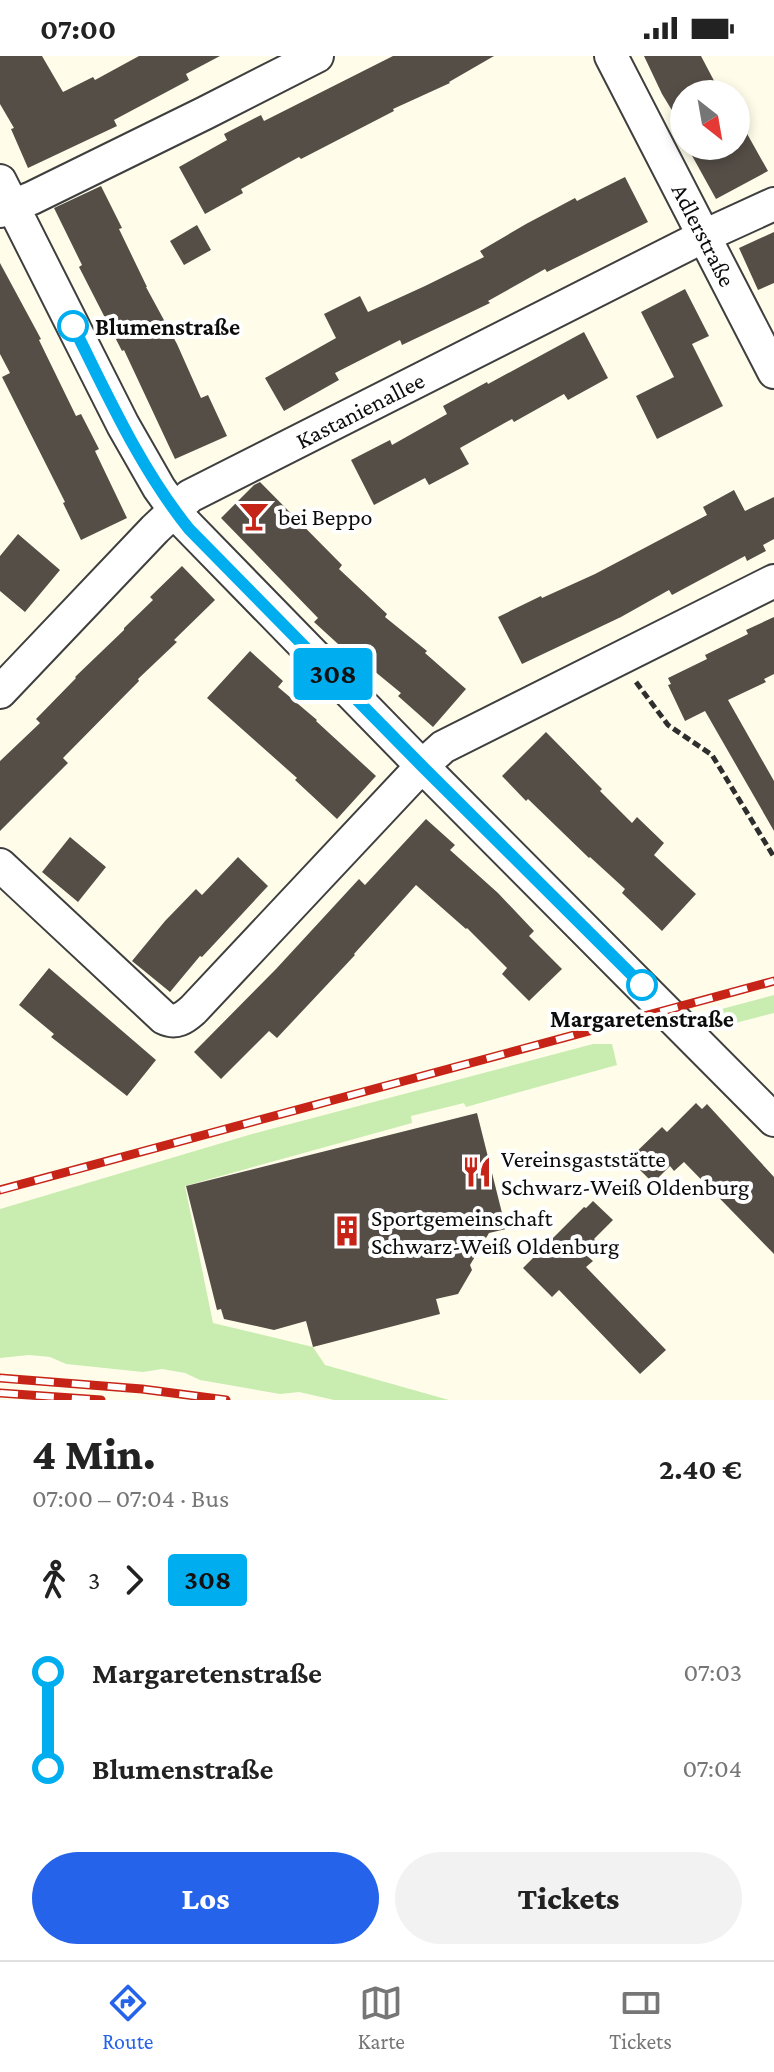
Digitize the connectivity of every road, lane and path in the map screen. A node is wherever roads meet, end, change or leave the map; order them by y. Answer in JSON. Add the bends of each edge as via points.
{"nodes":[{"id":1,"x":317,"y":56,"type":"edge"},
{"id":2,"x":611,"y":56,"type":"edge"},
{"id":3,"x":4,"y":199,"type":"edge"},
{"id":4,"x":774,"y":204,"type":"edge"},
{"id":5,"x":704,"y":236,"type":"junction"},
{"id":6,"x":774,"y":372,"type":"edge"},
{"id":7,"x":174,"y":510,"type":"junction"},
{"id":8,"x":774,"y":581,"type":"edge"},
{"id":9,"x":619,"y":660,"type":"junction"},
{"id":10,"x":0,"y":692,"type":"edge"},
{"id":11,"x":422,"y":766,"type":"junction"},
{"id":12,"x":774,"y":857,"type":"edge"},
{"id":13,"x":0,"y":865,"type":"edge"},
{"id":14,"x":774,"y":1120,"type":"edge"}],
"edges":[{"from":1,"to":3,"type":"street","via":[[205,113]]},
{"from":2,"to":5,"type":"street","name":"Adlerstraße"},
{"from":3,"to":7,"type":"street","via":[[146,468]]},
{"from":4,"to":5,"type":"street","name":"Kastanienallee"},
{"from":5,"to":6,"type":"street","name":"Adlerstraße"},
{"from":5,"to":7,"type":"street","name":"Kastanienallee","via":[[197,493]]},
{"from":7,"to":10,"type":"street","name":"Kastanienallee"},
{"from":7,"to":11,"type":"street"},
{"from":8,"to":9,"type":"street"},
{"from":9,"to":11,"type":"street","via":[[443,747]]},
{"from":9,"to":12,"type":"path","via":[[668,725],[712,755]]},
{"from":11,"to":13,"type":"street","via":[[178,1021],[164,1018]]},
{"from":11,"to":14,"type":"street"}]}
